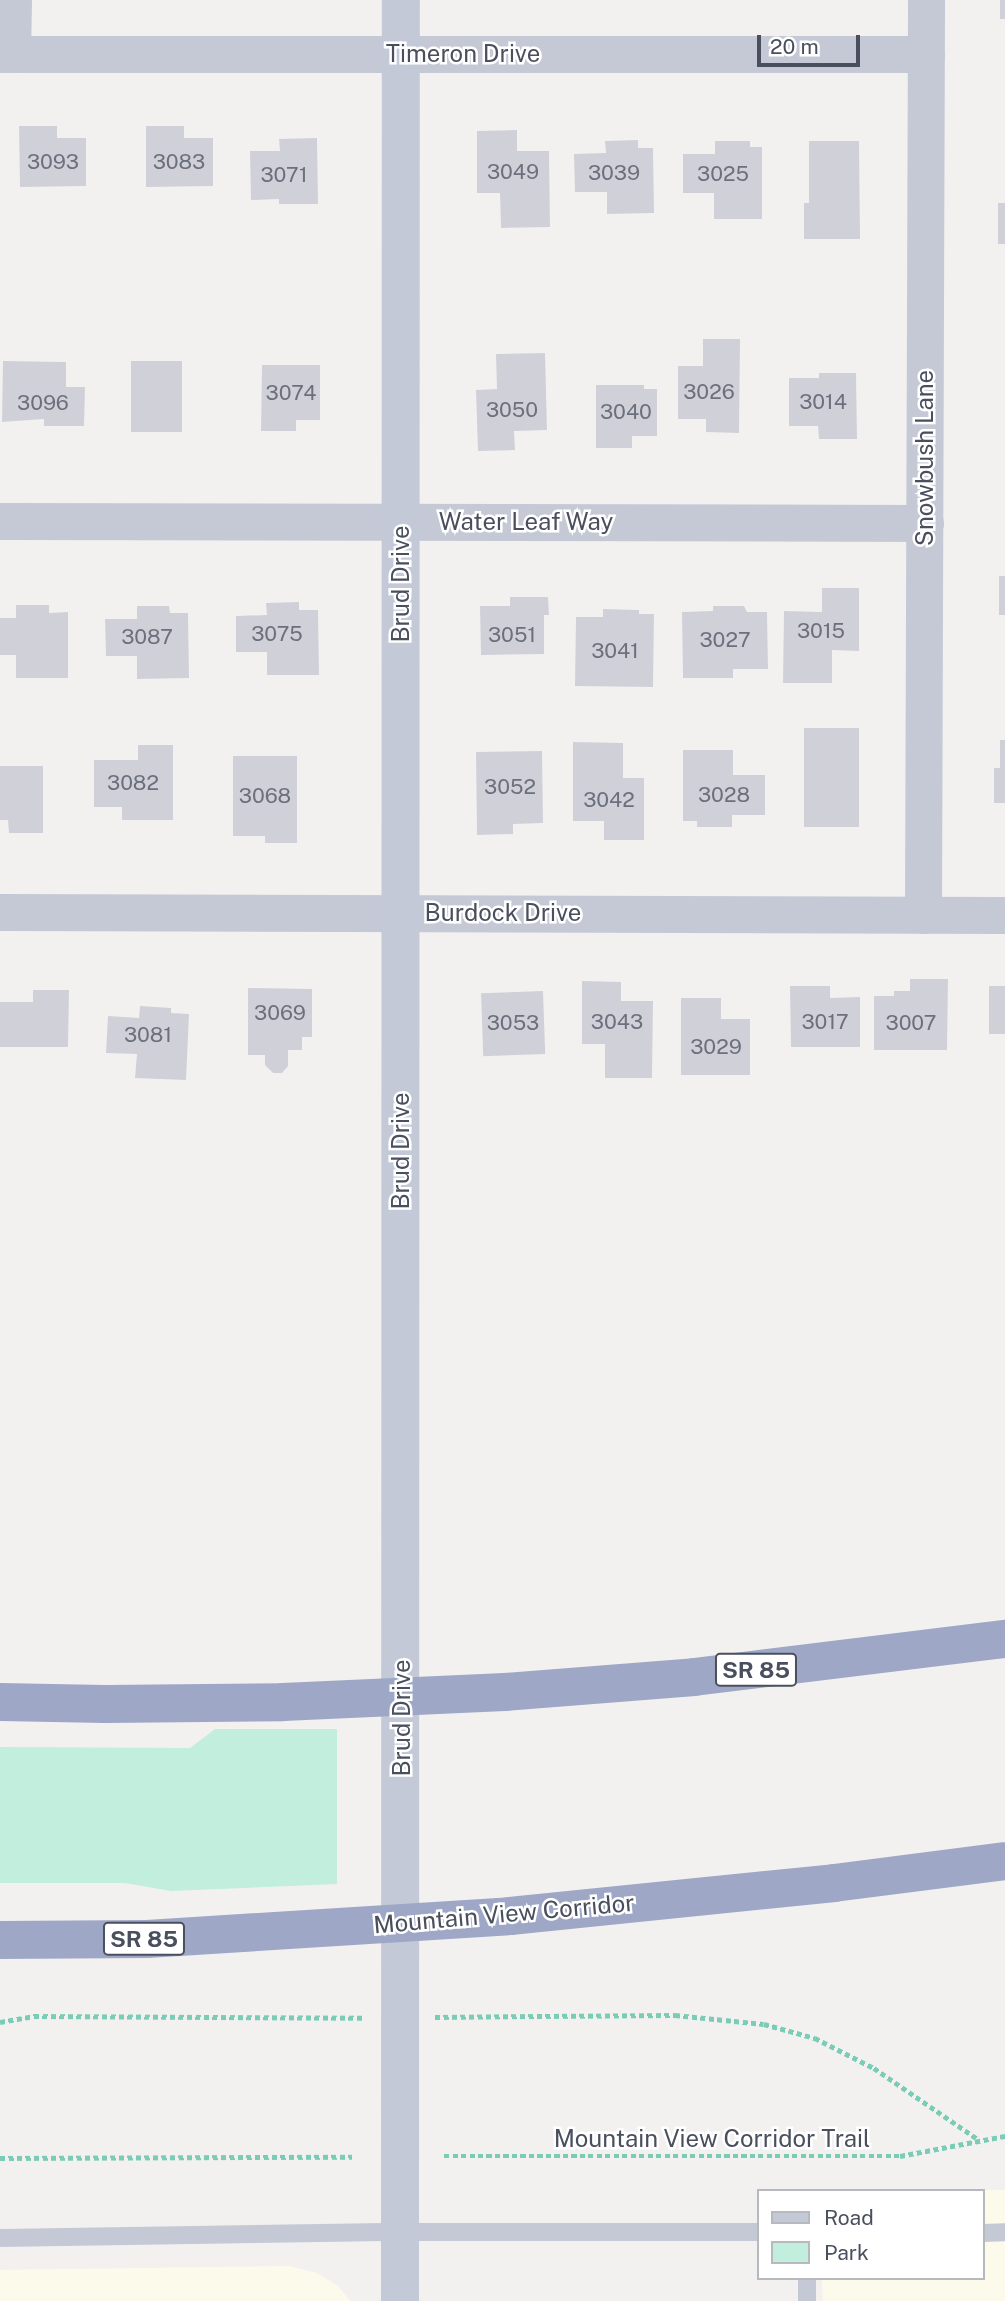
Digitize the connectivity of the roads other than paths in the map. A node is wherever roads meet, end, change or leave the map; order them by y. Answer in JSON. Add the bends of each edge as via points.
{"nodes":[{"id":1,"x":13,"y":0,"type":"edge"},
{"id":2,"x":401,"y":0,"type":"edge"},
{"id":3,"x":926,"y":0,"type":"edge"},
{"id":4,"x":6,"y":54,"type":"edge"},
{"id":5,"x":401,"y":54,"type":"junction"},
{"id":6,"x":926,"y":54,"type":"junction"},
{"id":7,"x":0,"y":521,"type":"edge"},
{"id":8,"x":401,"y":522,"type":"junction"},
{"id":9,"x":925,"y":523,"type":"junction"},
{"id":10,"x":0,"y":912,"type":"edge"},
{"id":11,"x":401,"y":913,"type":"junction"},
{"id":12,"x":923,"y":915,"type":"junction"},
{"id":13,"x":1005,"y":915,"type":"edge"},
{"id":14,"x":1005,"y":1615,"type":"edge"},
{"id":15,"x":1005,"y":1640,"type":"edge"},
{"id":16,"x":694,"y":1677,"type":"junction"},
{"id":17,"x":0,"y":1702,"type":"edge"},
{"id":18,"x":1005,"y":1861,"type":"edge"},
{"id":19,"x":0,"y":1940,"type":"edge"},
{"id":20,"x":402,"y":2232,"type":"junction"},
{"id":21,"x":757,"y":2232,"type":"edge"},
{"id":22,"x":1005,"y":2232,"type":"edge"},
{"id":23,"x":984,"y":2233,"type":"edge"},
{"id":24,"x":0,"y":2238,"type":"edge"},
{"id":25,"x":807,"y":2280,"type":"edge"},
{"id":26,"x":400,"y":2301,"type":"edge"},
{"id":27,"x":807,"y":2301,"type":"edge"}],
"edges":[{"from":1,"to":4,"type":"street"},
{"from":2,"to":5,"type":"main road","name":"Brud Drive"},
{"from":3,"to":6,"type":"street","name":"Snowbush Lane"},
{"from":4,"to":5,"type":"street","name":"Timeron Drive"},
{"from":5,"to":6,"type":"street","name":"Timeron Drive"},
{"from":5,"to":8,"type":"main road","name":"Brud Drive"},
{"from":6,"to":9,"type":"street","name":"Snowbush Lane"},
{"from":7,"to":8,"type":"street","name":"Water Leaf Way"},
{"from":8,"to":9,"type":"street","name":"Water Leaf Way"},
{"from":8,"to":11,"type":"main road","name":"Brud Drive"},
{"from":9,"to":12,"type":"street","name":"Snowbush Lane"},
{"from":10,"to":11,"type":"street","name":"Burdock Drive"},
{"from":11,"to":12,"type":"street","name":"Burdock Drive"},
{"from":11,"to":20,"type":"main road","name":"Brud Drive"},
{"from":12,"to":13,"type":"street","name":"Burdock Drive"},
{"from":14,"to":16,"type":"highway"},
{"from":15,"to":16,"type":"highway","number":"SR 85"},
{"from":16,"to":17,"type":"highway","number":"SR 85","via":[[283,1702]]},
{"from":18,"to":19,"type":"highway","name":"Mountain View Corridor","number":"SR 85","via":[[510,1916],[147,1939]]},
{"from":20,"to":21,"type":"lane"},
{"from":20,"to":24,"type":"lane"},
{"from":20,"to":26,"type":"main road","name":"Brud Drive"},
{"from":22,"to":23,"type":"lane"},
{"from":25,"to":27,"type":"lane"}]}
